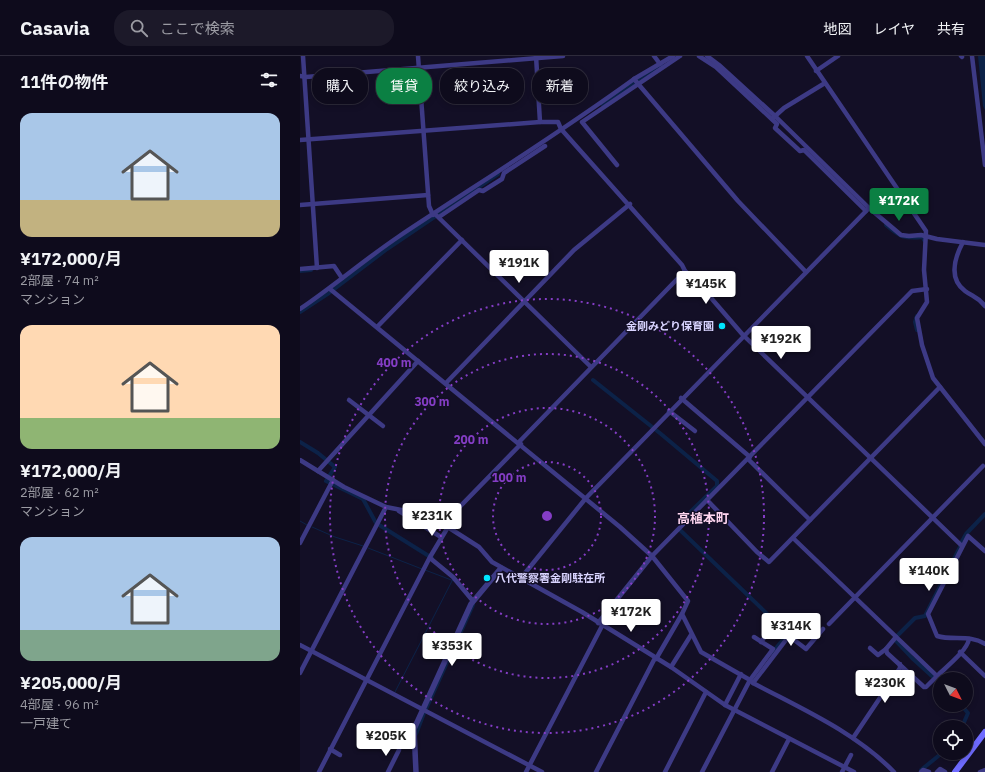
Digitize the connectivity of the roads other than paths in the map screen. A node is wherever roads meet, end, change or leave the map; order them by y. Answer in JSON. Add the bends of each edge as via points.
{"nodes":[{"id":1,"x":303,"y":56,"type":"edge"},
{"id":2,"x":418,"y":56,"type":"edge"},
{"id":3,"x":563,"y":56,"type":"edge"},
{"id":4,"x":654,"y":56,"type":"edge"},
{"id":5,"x":673,"y":56,"type":"edge"},
{"id":6,"x":680,"y":56,"type":"edge"},
{"id":7,"x":698,"y":56,"type":"edge"},
{"id":8,"x":707,"y":56,"type":"edge"},
{"id":9,"x":806,"y":56,"type":"edge"},
{"id":10,"x":838,"y":56,"type":"edge"},
{"id":11,"x":972,"y":56,"type":"edge"},
{"id":12,"x":536,"y":57,"type":"edge"},
{"id":13,"x":660,"y":64,"type":"junction"},
{"id":14,"x":419,"y":68,"type":"joint"},
{"id":15,"x":376,"y":71,"type":"edge"},
{"id":16,"x":816,"y":71,"type":"junction"},
{"id":17,"x":302,"y":76,"type":"edge"},
{"id":18,"x":636,"y":82,"type":"junction"},
{"id":19,"x":825,"y":83,"type":"junction"},
{"id":20,"x":422,"y":104,"type":"edge"},
{"id":21,"x":773,"y":118,"type":"junction"},
{"id":22,"x":540,"y":122,"type":"junction"},
{"id":23,"x":561,"y":129,"type":"junction"},
{"id":24,"x":424,"y":130,"type":"junction"},
{"id":25,"x":300,"y":140,"type":"edge"},
{"id":26,"x":307,"y":140,"type":"junction"},
{"id":27,"x":545,"y":146,"type":"dead end"},
{"id":28,"x":617,"y":165,"type":"dead end"},
{"id":29,"x":985,"y":165,"type":"edge"},
{"id":30,"x":428,"y":195,"type":"junction"},
{"id":31,"x":313,"y":204,"type":"junction"},
{"id":32,"x":630,"y":204,"type":"junction"},
{"id":33,"x":300,"y":205,"type":"edge"},
{"id":34,"x":868,"y":209,"type":"junction"},
{"id":35,"x":436,"y":215,"type":"junction"},
{"id":36,"x":926,"y":236,"type":"junction"},
{"id":37,"x":462,"y":240,"type":"junction"},
{"id":38,"x":963,"y":242,"type":"junction"},
{"id":39,"x":985,"y":245,"type":"edge"},
{"id":40,"x":317,"y":268,"type":"junction"},
{"id":41,"x":300,"y":269,"type":"edge"},
{"id":42,"x":685,"y":271,"type":"junction"},
{"id":43,"x":806,"y":272,"type":"junction"},
{"id":44,"x":342,"y":278,"type":"junction"},
{"id":45,"x":927,"y":289,"type":"junction"},
{"id":46,"x":332,"y":290,"type":"junction"},
{"id":47,"x":525,"y":301,"type":"junction"},
{"id":48,"x":985,"y":306,"type":"edge"},
{"id":49,"x":300,"y":308,"type":"edge"},
{"id":50,"x":377,"y":327,"type":"junction"},
{"id":51,"x":743,"y":335,"type":"junction"},
{"id":52,"x":418,"y":361,"type":"junction"},
{"id":53,"x":591,"y":367,"type":"junction"},
{"id":54,"x":446,"y":383,"type":"junction"},
{"id":55,"x":940,"y":387,"type":"junction"},
{"id":56,"x":681,"y":398,"type":"junction"},
{"id":57,"x":808,"y":398,"type":"junction"},
{"id":58,"x":349,"y":400,"type":"dead end"},
{"id":59,"x":669,"y":411,"type":"junction"},
{"id":60,"x":368,"y":416,"type":"junction"},
{"id":61,"x":382,"y":426,"type":"dead end"},
{"id":62,"x":695,"y":431,"type":"dead end"},
{"id":63,"x":520,"y":443,"type":"junction"},
{"id":64,"x":985,"y":444,"type":"edge"},
{"id":65,"x":749,"y":458,"type":"junction"},
{"id":66,"x":871,"y":458,"type":"junction"},
{"id":67,"x":300,"y":460,"type":"edge"},
{"id":68,"x":983,"y":466,"type":"dead end"},
{"id":69,"x":320,"y":472,"type":"junction"},
{"id":70,"x":332,"y":480,"type":"junction"},
{"id":71,"x":586,"y":498,"type":"junction"},
{"id":72,"x":707,"y":500,"type":"junction"},
{"id":73,"x":386,"y":507,"type":"junction"},
{"id":74,"x":398,"y":510,"type":"junction"},
{"id":75,"x":426,"y":515,"type":"junction"},
{"id":76,"x":933,"y":518,"type":"junction"},
{"id":77,"x":810,"y":520,"type":"junction"},
{"id":78,"x":443,"y":524,"type":"junction"},
{"id":79,"x":421,"y":525,"type":"junction"},
{"id":80,"x":448,"y":527,"type":"junction"},
{"id":81,"x":441,"y":537,"type":"junction"},
{"id":82,"x":793,"y":538,"type":"junction"},
{"id":83,"x":300,"y":543,"type":"edge"},
{"id":84,"x":962,"y":546,"type":"junction"},
{"id":85,"x":985,"y":551,"type":"edge"},
{"id":86,"x":652,"y":556,"type":"junction"},
{"id":87,"x":430,"y":557,"type":"junction"},
{"id":88,"x":501,"y":568,"type":"junction"},
{"id":89,"x":521,"y":578,"type":"junction"},
{"id":90,"x":854,"y":598,"type":"junction"},
{"id":91,"x":473,"y":602,"type":"junction"},
{"id":92,"x":682,"y":614,"type":"junction"},
{"id":93,"x":829,"y":624,"type":"dead end"},
{"id":94,"x":600,"y":625,"type":"junction"},
{"id":95,"x":823,"y":629,"type":"dead end"},
{"id":96,"x":770,"y":630,"type":"dead end"},
{"id":97,"x":691,"y":634,"type":"junction"},
{"id":98,"x":754,"y":637,"type":"dead end"},
{"id":99,"x":896,"y":637,"type":"junction"},
{"id":100,"x":969,"y":639,"type":"junction"},
{"id":101,"x":761,"y":642,"type":"junction"},
{"id":102,"x":985,"y":644,"type":"edge"},
{"id":103,"x":300,"y":645,"type":"edge"},
{"id":104,"x":870,"y":648,"type":"dead end"},
{"id":105,"x":886,"y":649,"type":"junction"},
{"id":106,"x":312,"y":651,"type":"junction"},
{"id":107,"x":960,"y":652,"type":"junction"},
{"id":108,"x":655,"y":659,"type":"junction"},
{"id":109,"x":900,"y":664,"type":"junction"},
{"id":110,"x":671,"y":667,"type":"junction"},
{"id":111,"x":933,"y":672,"type":"edge"},
{"id":112,"x":941,"y":672,"type":"edge"},
{"id":113,"x":300,"y":673,"type":"edge"},
{"id":114,"x":741,"y":674,"type":"junction"},
{"id":115,"x":985,"y":676,"type":"edge"},
{"id":116,"x":933,"y":679,"type":"edge"},
{"id":117,"x":366,"y":680,"type":"junction"},
{"id":118,"x":752,"y":681,"type":"junction"},
{"id":119,"x":706,"y":692,"type":"junction"},
{"id":120,"x":726,"y":705,"type":"junction"},
{"id":121,"x":423,"y":709,"type":"junction"},
{"id":122,"x":734,"y":710,"type":"junction"},
{"id":123,"x":985,"y":732,"type":"edge"},
{"id":124,"x":853,"y":738,"type":"junction"},
{"id":125,"x":788,"y":739,"type":"junction"},
{"id":126,"x":330,"y":749,"type":"junction"},
{"id":127,"x":399,"y":750,"type":"dead end"},
{"id":128,"x":340,"y":755,"type":"dead end"},
{"id":129,"x":851,"y":755,"type":"dead end"},
{"id":130,"x":529,"y":765,"type":"junction"},
{"id":131,"x":844,"y":770,"type":"edge"},
{"id":132,"x":985,"y":770,"type":"edge"},
{"id":133,"x":319,"y":772,"type":"edge"},
{"id":134,"x":388,"y":772,"type":"edge"},
{"id":135,"x":416,"y":772,"type":"edge"},
{"id":136,"x":526,"y":772,"type":"edge"},
{"id":137,"x":542,"y":772,"type":"edge"},
{"id":138,"x":596,"y":772,"type":"edge"},
{"id":139,"x":665,"y":772,"type":"edge"},
{"id":140,"x":702,"y":772,"type":"edge"},
{"id":141,"x":772,"y":772,"type":"edge"},
{"id":142,"x":854,"y":772,"type":"edge"},
{"id":143,"x":894,"y":772,"type":"edge"},
{"id":144,"x":921,"y":772,"type":"edge"},
{"id":145,"x":929,"y":772,"type":"edge"},
{"id":146,"x":936,"y":772,"type":"edge"},
{"id":147,"x":945,"y":772,"type":"edge"},
{"id":148,"x":956,"y":772,"type":"edge"},
{"id":149,"x":980,"y":772,"type":"edge"}],
"edges":[{"from":1,"to":17,"type":"street"},
{"from":2,"to":14,"type":"street"},
{"from":3,"to":12,"type":"street"},
{"from":4,"to":13,"type":"street"},
{"from":5,"to":13,"type":"street"},
{"from":6,"to":18,"type":"street"},
{"from":7,"to":21,"type":"street","via":[[716,67]]},
{"from":8,"to":21,"type":"street"},
{"from":9,"to":16,"type":"street"},
{"from":10,"to":16,"type":"street"},
{"from":11,"to":29,"type":"street"},
{"from":12,"to":14,"type":"street"},
{"from":12,"to":22,"type":"street"},
{"from":13,"to":18,"type":"street"},
{"from":15,"to":17,"type":"street"},
{"from":16,"to":19,"type":"street"},
{"from":17,"to":26,"type":"street"},
{"from":18,"to":23,"type":"street"},
{"from":18,"to":28,"type":"street","via":[[582,122]]},
{"from":18,"to":43,"type":"street","via":[[738,201]]},
{"from":19,"to":21,"type":"street"},
{"from":19,"to":36,"type":"street","via":[[926,231]]},
{"from":20,"to":24,"type":"street"},
{"from":21,"to":34,"type":"street"},
{"from":21,"to":34,"type":"street","via":[[777,124],[775,128],[800,152],[804,150]]},
{"from":22,"to":23,"type":"street","via":[[558,122]]},
{"from":22,"to":24,"type":"street"},
{"from":23,"to":32,"type":"street"},
{"from":23,"to":35,"type":"street"},
{"from":24,"to":26,"type":"street"},
{"from":24,"to":30,"type":"street"},
{"from":25,"to":26,"type":"street"},
{"from":26,"to":31,"type":"street"},
{"from":27,"to":35,"type":"street","via":[[504,174],[502,179]]},
{"from":30,"to":31,"type":"street"},
{"from":30,"to":35,"type":"street","via":[[429,206]]},
{"from":31,"to":33,"type":"street"},
{"from":31,"to":40,"type":"street"},
{"from":32,"to":42,"type":"street"},
{"from":32,"to":47,"type":"street","via":[[574,250]]},
{"from":34,"to":36,"type":"street","via":[[901,234]]},
{"from":34,"to":43,"type":"street"},
{"from":35,"to":37,"type":"street"},
{"from":35,"to":44,"type":"street","via":[[392,241]]},
{"from":36,"to":38,"type":"street"},
{"from":36,"to":45,"type":"street","via":[[924,270]]},
{"from":37,"to":47,"type":"street"},
{"from":37,"to":50,"type":"street"},
{"from":38,"to":39,"type":"street"},
{"from":38,"to":48,"type":"street","via":[[954,266],[957,282]]},
{"from":40,"to":41,"type":"street"},
{"from":40,"to":44,"type":"street","via":[[334,266]]},
{"from":42,"to":51,"type":"street"},
{"from":42,"to":53,"type":"street"},
{"from":43,"to":51,"type":"street"},
{"from":44,"to":46,"type":"street"},
{"from":45,"to":55,"type":"street","via":[[927,302],[917,322],[929,367]]},
{"from":45,"to":57,"type":"street","via":[[912,291]]},
{"from":46,"to":49,"type":"street"},
{"from":46,"to":50,"type":"street"},
{"from":47,"to":53,"type":"street"},
{"from":47,"to":54,"type":"street"},
{"from":50,"to":52,"type":"street"},
{"from":51,"to":56,"type":"street"},
{"from":51,"to":57,"type":"street"},
{"from":52,"to":54,"type":"street"},
{"from":52,"to":60,"type":"street"},
{"from":53,"to":63,"type":"street"},
{"from":54,"to":63,"type":"street"},
{"from":55,"to":64,"type":"street"},
{"from":55,"to":66,"type":"street"},
{"from":56,"to":59,"type":"street"},
{"from":56,"to":65,"type":"street"},
{"from":57,"to":65,"type":"street"},
{"from":57,"to":66,"type":"street"},
{"from":58,"to":60,"type":"street"},
{"from":59,"to":62,"type":"street"},
{"from":59,"to":71,"type":"street"},
{"from":60,"to":61,"type":"street"},
{"from":60,"to":69,"type":"street","via":[[326,461]]},
{"from":63,"to":71,"type":"street"},
{"from":63,"to":78,"type":"street"},
{"from":65,"to":72,"type":"street"},
{"from":65,"to":77,"type":"street"},
{"from":66,"to":76,"type":"street"},
{"from":66,"to":77,"type":"street"},
{"from":67,"to":69,"type":"street"},
{"from":68,"to":76,"type":"street"},
{"from":69,"to":70,"type":"street"},
{"from":70,"to":73,"type":"street"},
{"from":70,"to":83,"type":"street"},
{"from":71,"to":86,"type":"street"},
{"from":71,"to":89,"type":"street"},
{"from":72,"to":82,"type":"street","via":[[769,562]]},
{"from":72,"to":86,"type":"street"},
{"from":73,"to":74,"type":"street"},
{"from":73,"to":106,"type":"street"},
{"from":74,"to":75,"type":"street"},
{"from":74,"to":79,"type":"street"},
{"from":75,"to":78,"type":"street"},
{"from":75,"to":79,"type":"street"},
{"from":76,"to":84,"type":"street"},
{"from":76,"to":90,"type":"street"},
{"from":77,"to":82,"type":"street"},
{"from":78,"to":80,"type":"street"},
{"from":79,"to":81,"type":"street"},
{"from":80,"to":81,"type":"street"},
{"from":80,"to":88,"type":"street","via":[[479,547]]},
{"from":81,"to":87,"type":"street"},
{"from":82,"to":90,"type":"street"},
{"from":84,"to":85,"type":"street","via":[[968,536]]},
{"from":84,"to":100,"type":"street","via":[[928,614],[937,636]]},
{"from":86,"to":92,"type":"street","via":[[686,598],[688,603]]},
{"from":86,"to":94,"type":"street"},
{"from":87,"to":91,"type":"street","via":[[453,577]]},
{"from":87,"to":117,"type":"street"},
{"from":88,"to":89,"type":"street"},
{"from":88,"to":91,"type":"street"},
{"from":89,"to":94,"type":"street"},
{"from":90,"to":93,"type":"street"},
{"from":90,"to":99,"type":"street"},
{"from":91,"to":121,"type":"street"},
{"from":92,"to":97,"type":"street"},
{"from":92,"to":108,"type":"street"},
{"from":94,"to":108,"type":"street"},
{"from":94,"to":130,"type":"street"},
{"from":95,"to":118,"type":"street","via":[[806,649],[789,636]]},
{"from":96,"to":101,"type":"street"},
{"from":97,"to":110,"type":"street"},
{"from":97,"to":114,"type":"street","via":[[701,652]]},
{"from":98,"to":101,"type":"street"},
{"from":99,"to":105,"type":"street"},
{"from":99,"to":111,"type":"street"},
{"from":100,"to":102,"type":"street"},
{"from":100,"to":107,"type":"street"},
{"from":101,"to":118,"type":"street","via":[[773,650]]},
{"from":103,"to":106,"type":"street"},
{"from":104,"to":105,"type":"street","via":[[878,655]]},
{"from":105,"to":109,"type":"street"},
{"from":106,"to":113,"type":"street"},
{"from":106,"to":117,"type":"street"},
{"from":107,"to":112,"type":"street"},
{"from":107,"to":115,"type":"street"},
{"from":108,"to":110,"type":"street"},
{"from":108,"to":138,"type":"street"},
{"from":109,"to":116,"type":"street","via":[[924,687]]},
{"from":109,"to":124,"type":"street","via":[[900,668]]},
{"from":110,"to":119,"type":"street"},
{"from":114,"to":118,"type":"street"},
{"from":114,"to":120,"type":"street"},
{"from":117,"to":121,"type":"street"},
{"from":117,"to":126,"type":"street"},
{"from":118,"to":122,"type":"street"},
{"from":118,"to":124,"type":"street"},
{"from":119,"to":120,"type":"street"},
{"from":119,"to":139,"type":"street"},
{"from":120,"to":122,"type":"street"},
{"from":121,"to":130,"type":"street"},
{"from":121,"to":135,"type":"street","via":[[413,736]]},
{"from":122,"to":125,"type":"street"},
{"from":122,"to":140,"type":"street"},
{"from":123,"to":148,"type":"main road"},
{"from":124,"to":143,"type":"street"},
{"from":125,"to":131,"type":"street"},
{"from":125,"to":141,"type":"street"},
{"from":126,"to":128,"type":"street"},
{"from":126,"to":133,"type":"street"},
{"from":127,"to":134,"type":"street"},
{"from":129,"to":131,"type":"street"},
{"from":130,"to":136,"type":"street"},
{"from":130,"to":137,"type":"street"},
{"from":131,"to":142,"type":"street"},
{"from":132,"to":149,"type":"street"},
{"from":144,"to":145,"type":"street"},
{"from":146,"to":147,"type":"street","via":[[940,769]]}]}
